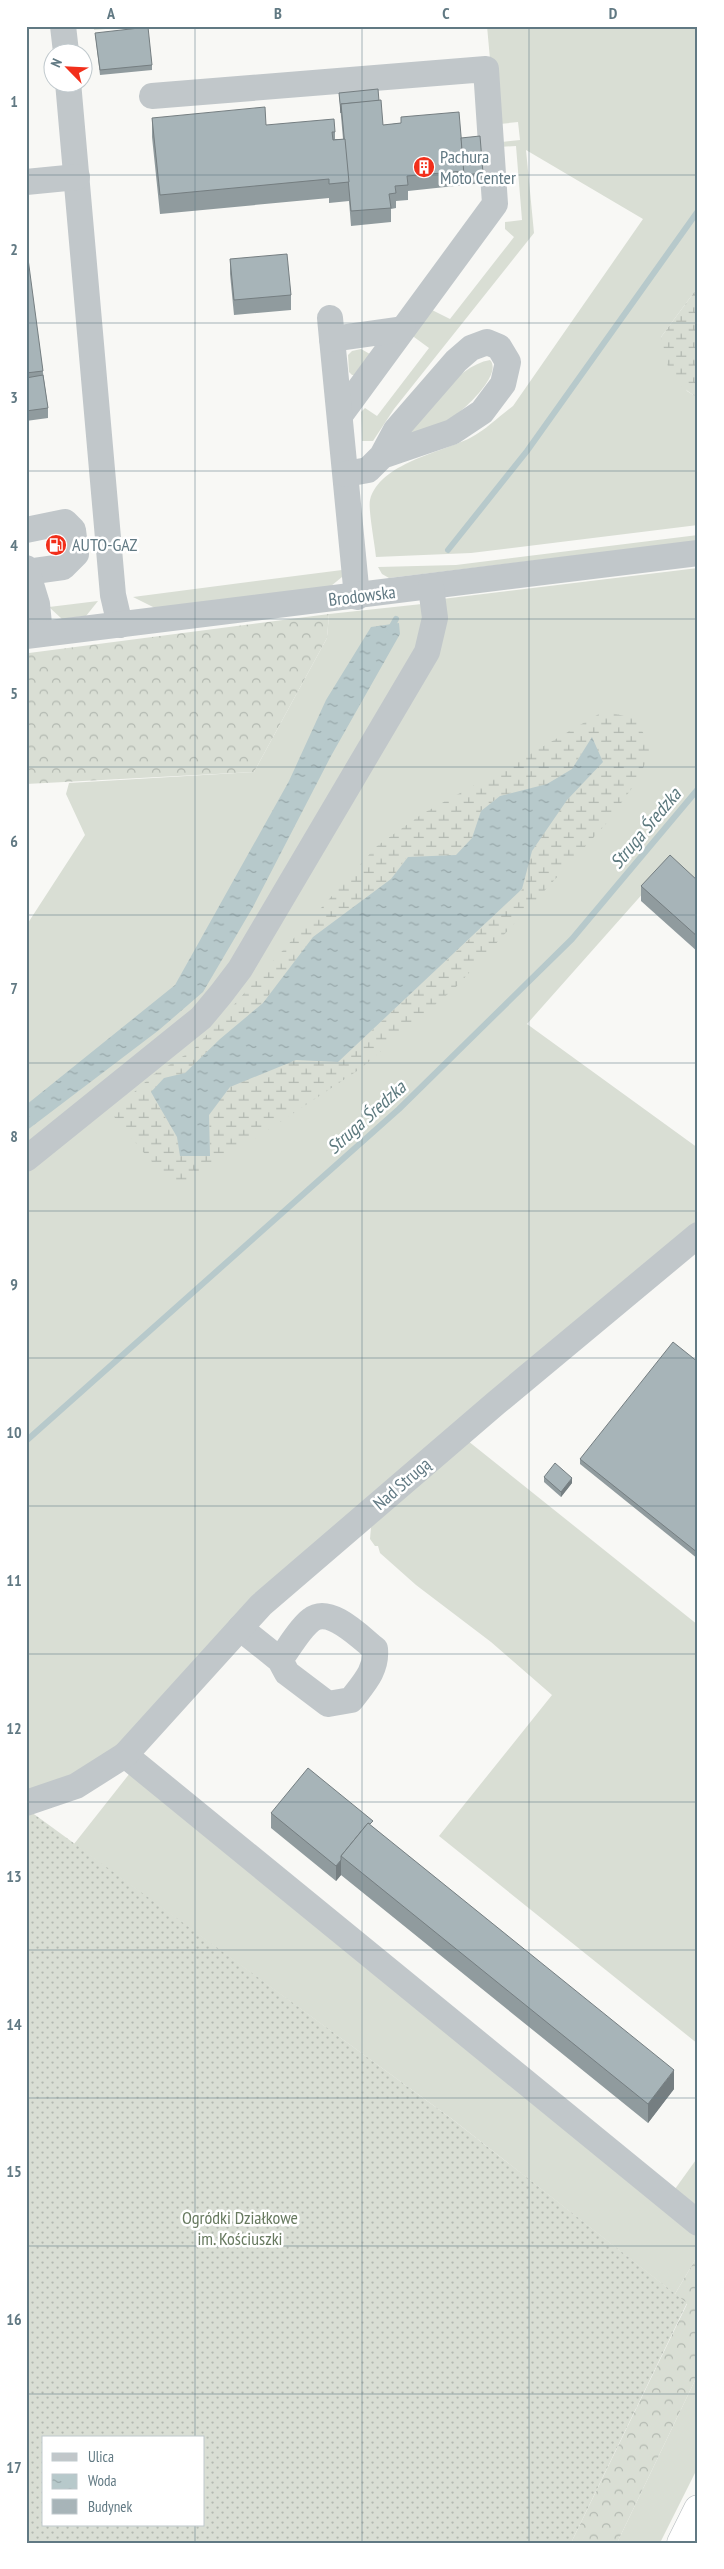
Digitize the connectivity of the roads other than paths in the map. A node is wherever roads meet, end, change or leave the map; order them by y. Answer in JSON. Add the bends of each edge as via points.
{"nodes":[{"id":1,"x":63,"y":26,"type":"edge"},
{"id":2,"x":65,"y":42,"type":"edge"},
{"id":3,"x":69,"y":92,"type":"edge"},
{"id":4,"x":152,"y":96,"type":"dead end"},
{"id":5,"x":77,"y":177,"type":"junction"},
{"id":6,"x":26,"y":182,"type":"edge"},
{"id":7,"x":403,"y":329,"type":"junction"},
{"id":8,"x":341,"y":414,"type":"junction"},
{"id":9,"x":382,"y":456,"type":"junction"},
{"id":10,"x":346,"y":474,"type":"junction"},
{"id":11,"x":26,"y":530,"type":"edge"},
{"id":12,"x":698,"y":553,"type":"edge"},
{"id":13,"x":27,"y":570,"type":"edge"},
{"id":14,"x":435,"y":587,"type":"junction"},
{"id":15,"x":366,"y":596,"type":"junction"},
{"id":16,"x":120,"y":625,"type":"junction"},
{"id":17,"x":33,"y":635,"type":"edge"},
{"id":18,"x":26,"y":1159,"type":"edge"},
{"id":19,"x":698,"y":1235,"type":"edge"},
{"id":20,"x":240,"y":1628,"type":"junction"},
{"id":21,"x":280,"y":1660,"type":"dead end"},
{"id":22,"x":125,"y":1755,"type":"junction"},
{"id":23,"x":26,"y":1803,"type":"edge"},
{"id":24,"x":698,"y":2223,"type":"edge"},
{"id":25,"x":698,"y":2509,"type":"edge"},
{"id":26,"x":682,"y":2543,"type":"edge"}],
"edges":[{"from":1,"to":2,"type":"street"},
{"from":3,"to":5,"type":"street"},
{"from":4,"to":7,"type":"street","via":[[486,69],[495,204]]},
{"from":5,"to":6,"type":"street"},
{"from":5,"to":16,"type":"street","via":[[113,594]]},
{"from":7,"to":8,"type":"street"},
{"from":7,"to":8,"type":"street","via":[[331,328]]},
{"from":8,"to":10,"type":"street"},
{"from":9,"to":9,"type":"street","via":[[396,430],[456,361],[472,348],[487,342],[499,347],[508,362],[503,384],[482,412],[452,432]]},
{"from":9,"to":10,"type":"street","via":[[368,470]]},
{"from":10,"to":15,"type":"street"},
{"from":11,"to":13,"type":"street","via":[[65,522],[73,530],[76,554],[63,567]]},
{"from":12,"to":14,"type":"street","name":"Brodowska"},
{"from":13,"to":17,"type":"street","via":[[37,604]]},
{"from":14,"to":15,"type":"street","name":"Brodowska"},
{"from":14,"to":18,"type":"street","via":[[436,618],[427,652],[240,969],[201,1018]]},
{"from":15,"to":16,"type":"street","name":"Brodowska"},
{"from":16,"to":17,"type":"street","name":"Brodowska"},
{"from":19,"to":20,"type":"street","name":"Nad Strugą","via":[[261,1605]]},
{"from":20,"to":21,"type":"street"},
{"from":20,"to":22,"type":"street","name":"Nad Strugą"},
{"from":22,"to":23,"type":"street","name":"Nad Strugą","via":[[76,1786]]},
{"from":22,"to":24,"type":"street"},
{"from":25,"to":26,"type":"highway"}]}
